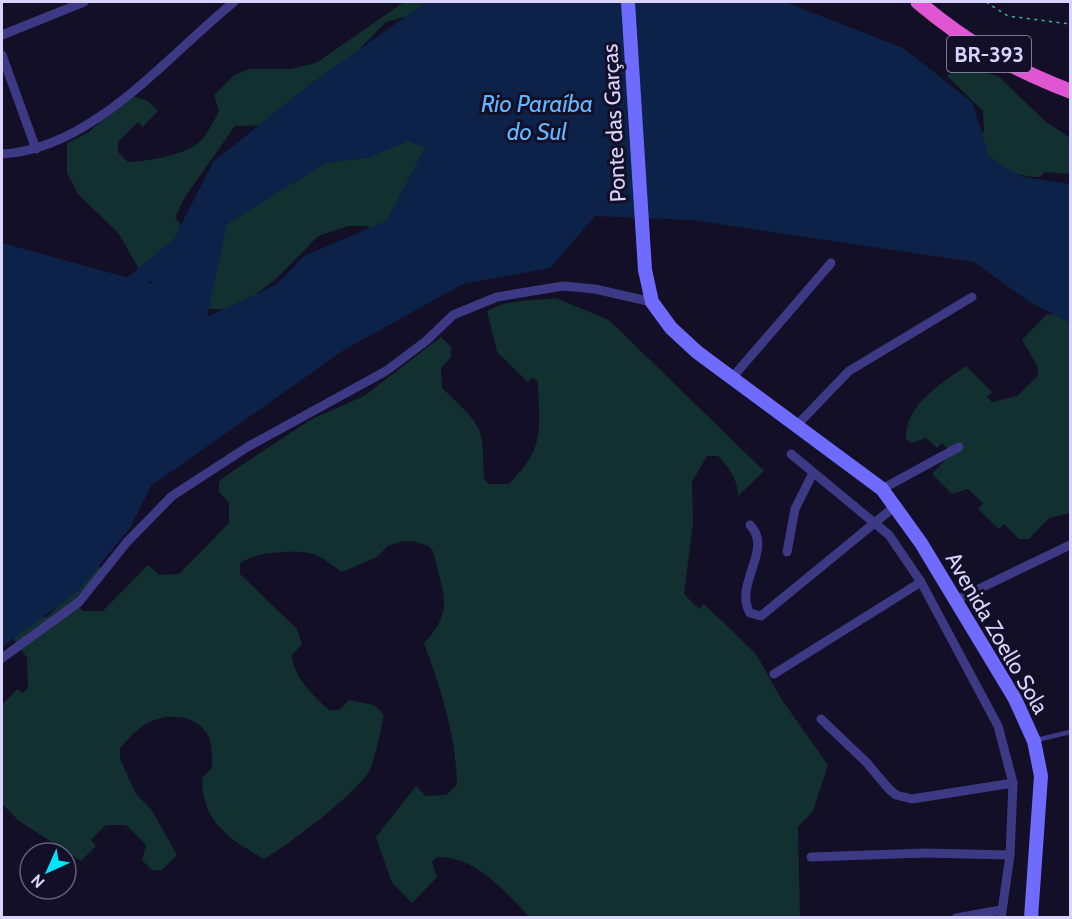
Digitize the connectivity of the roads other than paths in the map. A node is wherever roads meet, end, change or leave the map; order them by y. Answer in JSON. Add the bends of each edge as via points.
{"nodes":[{"id":1,"x":84,"y":2,"type":"edge"},
{"id":2,"x":234,"y":2,"type":"edge"},
{"id":3,"x":628,"y":2,"type":"edge"},
{"id":4,"x":918,"y":2,"type":"edge"},
{"id":5,"x":2,"y":35,"type":"edge"},
{"id":6,"x":2,"y":55,"type":"edge"},
{"id":7,"x":1071,"y":90,"type":"edge"},
{"id":8,"x":36,"y":150,"type":"junction"},
{"id":9,"x":2,"y":154,"type":"edge"},
{"id":10,"x":642,"y":241,"type":"joint"},
{"id":11,"x":831,"y":263,"type":"dead end"},
{"id":12,"x":972,"y":297,"type":"dead end"},
{"id":13,"x":652,"y":302,"type":"junction"},
{"id":14,"x":731,"y":379,"type":"junction"},
{"id":15,"x":797,"y":425,"type":"junction"},
{"id":16,"x":959,"y":447,"type":"dead end"},
{"id":17,"x":791,"y":454,"type":"dead end"},
{"id":18,"x":813,"y":473,"type":"junction"},
{"id":19,"x":882,"y":489,"type":"junction"},
{"id":20,"x":894,"y":507,"type":"junction"},
{"id":21,"x":876,"y":523,"type":"junction"},
{"id":22,"x":750,"y":525,"type":"dead end"},
{"id":23,"x":1071,"y":545,"type":"edge"},
{"id":24,"x":787,"y":552,"type":"dead end"},
{"id":25,"x":921,"y":582,"type":"junction"},
{"id":26,"x":956,"y":600,"type":"junction"},
{"id":27,"x":2,"y":658,"type":"edge"},
{"id":28,"x":774,"y":674,"type":"dead end"},
{"id":29,"x":821,"y":719,"type":"dead end"},
{"id":30,"x":1071,"y":732,"type":"edge"},
{"id":31,"x":1034,"y":741,"type":"junction"},
{"id":32,"x":1013,"y":783,"type":"junction"},
{"id":33,"x":1010,"y":855,"type":"junction"},
{"id":34,"x":811,"y":857,"type":"dead end"},
{"id":35,"x":1001,"y":914,"type":"edge"},
{"id":36,"x":956,"y":918,"type":"edge"},
{"id":37,"x":1030,"y":918,"type":"edge"}],
"edges":[{"from":1,"to":5,"type":"street"},
{"from":2,"to":8,"type":"street","via":[[132,91],[64,139]]},
{"from":3,"to":10,"type":"main road","name":"Ponte das Garças"},
{"from":4,"to":7,"type":"highway","number":"BR-393","via":[[982,51]]},
{"from":6,"to":8,"type":"street"},
{"from":8,"to":9,"type":"street"},
{"from":10,"to":13,"type":"main road","name":"Avenida Zoello Sola"},
{"from":11,"to":14,"type":"street"},
{"from":12,"to":15,"type":"street","via":[[849,371]]},
{"from":13,"to":14,"type":"main road","name":"Avenida Zoello Sola","via":[[671,328]]},
{"from":13,"to":27,"type":"street","via":[[563,286],[496,297],[453,315],[386,371],[249,446],[172,496],[127,542],[79,602]]},
{"from":14,"to":15,"type":"main road","name":"Avenida Zoello Sola"},
{"from":15,"to":19,"type":"main road","name":"Avenida Zoello Sola"},
{"from":16,"to":19,"type":"street"},
{"from":17,"to":18,"type":"street"},
{"from":18,"to":21,"type":"street"},
{"from":18,"to":24,"type":"street","via":[[795,509]]},
{"from":19,"to":20,"type":"main road","name":"Avenida Zoello Sola"},
{"from":20,"to":21,"type":"street"},
{"from":20,"to":26,"type":"main road","name":"Avenida Zoello Sola"},
{"from":21,"to":22,"type":"street","via":[[761,616],[750,613],[744,596],[758,545],[758,536]]},
{"from":21,"to":25,"type":"street","via":[[889,535]]},
{"from":23,"to":26,"type":"street"},
{"from":25,"to":28,"type":"street"},
{"from":25,"to":32,"type":"street","via":[[998,726]]},
{"from":26,"to":31,"type":"main road","name":"Avenida Zoello Sola","via":[[1015,699]]},
{"from":29,"to":32,"type":"street","via":[[888,788],[904,798],[912,800]]},
{"from":30,"to":31,"type":"lane"},
{"from":31,"to":37,"type":"main road","name":"Avenida Zoello Sola","via":[[1041,776]]},
{"from":32,"to":33,"type":"street"},
{"from":33,"to":34,"type":"street"},
{"from":33,"to":35,"type":"street"},
{"from":35,"to":36,"type":"street"}]}
